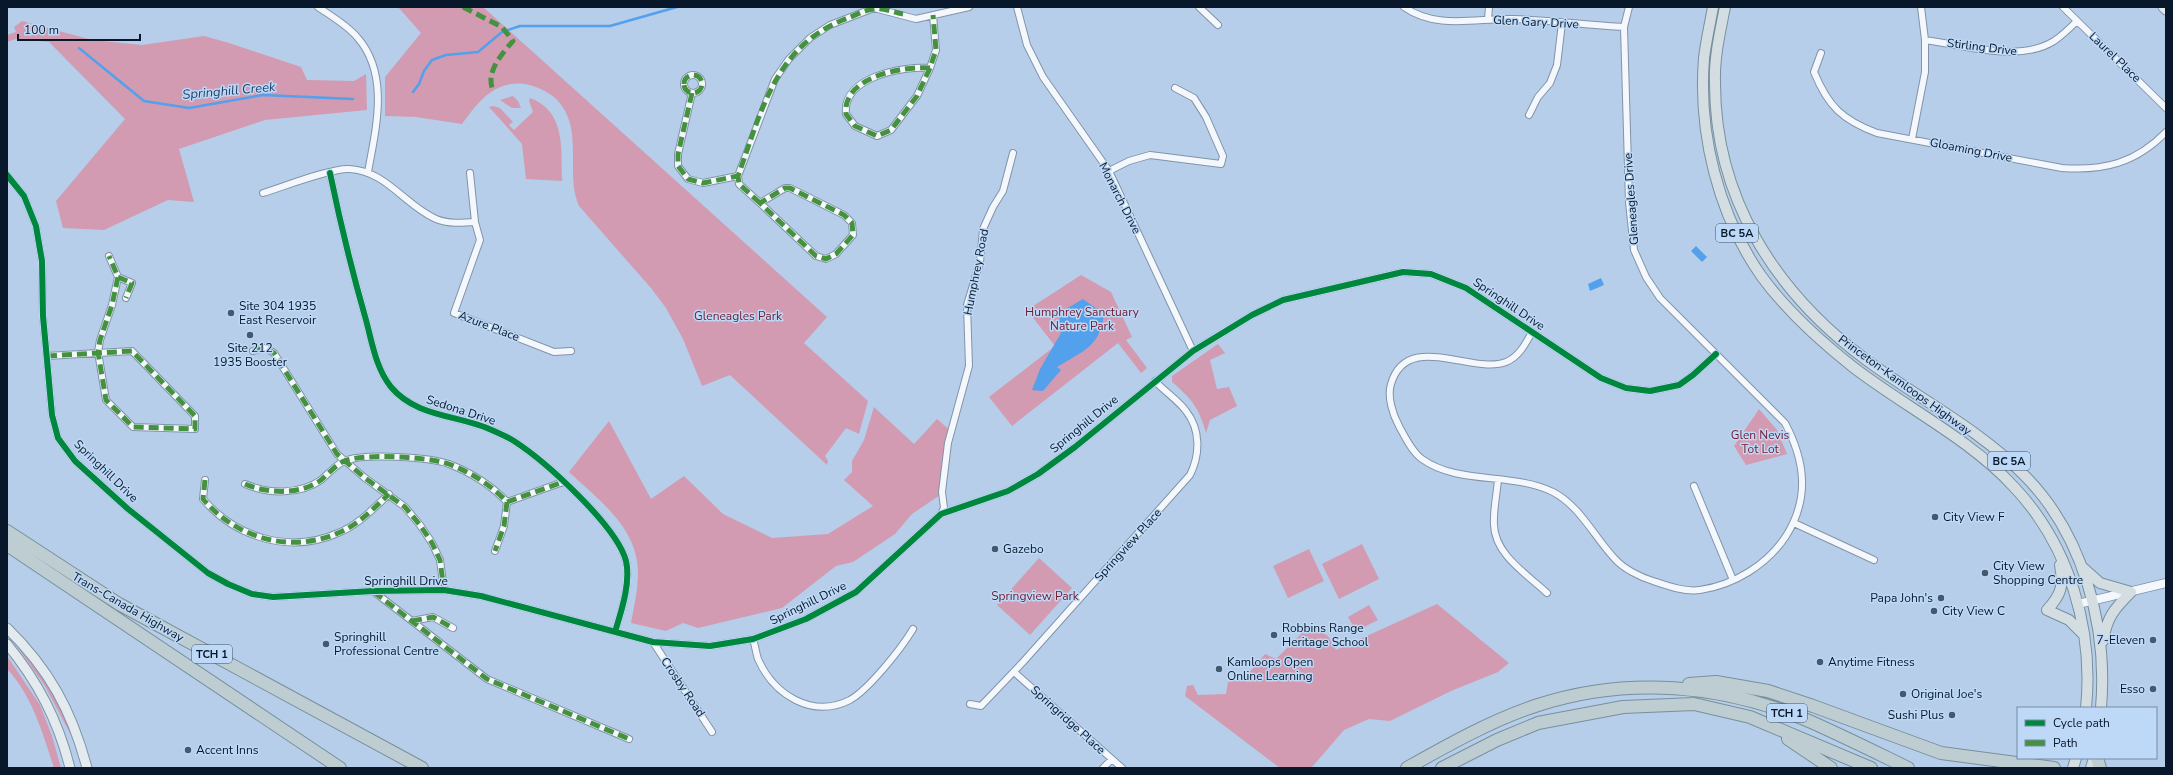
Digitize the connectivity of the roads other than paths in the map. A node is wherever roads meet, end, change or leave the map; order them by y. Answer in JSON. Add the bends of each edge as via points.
{"nodes":[{"id":1,"x":318,"y":7,"type":"edge"},
{"id":2,"x":969,"y":7,"type":"edge"},
{"id":3,"x":1017,"y":7,"type":"edge"},
{"id":4,"x":1199,"y":7,"type":"edge"},
{"id":5,"x":1404,"y":7,"type":"edge"},
{"id":6,"x":1489,"y":7,"type":"edge"},
{"id":7,"x":1630,"y":7,"type":"edge"},
{"id":8,"x":1713,"y":7,"type":"edge"},
{"id":9,"x":1725,"y":7,"type":"edge"},
{"id":10,"x":1922,"y":7,"type":"edge"},
{"id":11,"x":2064,"y":7,"type":"edge"},
{"id":12,"x":2163,"y":7,"type":"edge"},
{"id":13,"x":2166,"y":10,"type":"edge"},
{"id":14,"x":933,"y":15,"type":"junction"},
{"id":15,"x":1488,"y":19,"type":"junction"},
{"id":16,"x":2077,"y":21,"type":"junction"},
{"id":17,"x":1562,"y":23,"type":"junction"},
{"id":18,"x":1218,"y":25,"type":"dead end"},
{"id":19,"x":1624,"y":27,"type":"junction"},
{"id":20,"x":1926,"y":40,"type":"junction"},
{"id":21,"x":1821,"y":53,"type":"dead end"},
{"id":22,"x":930,"y":68,"type":"junction"},
{"id":23,"x":1175,"y":88,"type":"dead end"},
{"id":24,"x":692,"y":93,"type":"dead end"},
{"id":25,"x":2166,"y":108,"type":"edge"},
{"id":26,"x":1529,"y":116,"type":"dead end"},
{"id":27,"x":2166,"y":132,"type":"edge"},
{"id":28,"x":1912,"y":139,"type":"junction"},
{"id":29,"x":1013,"y":153,"type":"dead end"},
{"id":30,"x":368,"y":172,"type":"junction"},
{"id":31,"x":1109,"y":172,"type":"junction"},
{"id":32,"x":330,"y":173,"type":"junction"},
{"id":33,"x":470,"y":173,"type":"dead end"},
{"id":34,"x":7,"y":175,"type":"edge"},
{"id":35,"x":738,"y":176,"type":"junction"},
{"id":36,"x":263,"y":193,"type":"dead end"},
{"id":37,"x":760,"y":203,"type":"junction"},
{"id":38,"x":475,"y":222,"type":"junction"},
{"id":39,"x":109,"y":256,"type":"dead end"},
{"id":40,"x":118,"y":277,"type":"junction"},
{"id":41,"x":126,"y":298,"type":"dead end"},
{"id":42,"x":1532,"y":332,"type":"junction"},
{"id":43,"x":253,"y":351,"type":"dead end"},
{"id":44,"x":571,"y":351,"type":"dead end"},
{"id":45,"x":1193,"y":351,"type":"junction"},
{"id":46,"x":98,"y":352,"type":"junction"},
{"id":47,"x":1716,"y":354,"type":"junction"},
{"id":48,"x":47,"y":356,"type":"junction"},
{"id":49,"x":1155,"y":381,"type":"junction"},
{"id":50,"x":344,"y":461,"type":"junction"},
{"id":51,"x":1498,"y":479,"type":"junction"},
{"id":52,"x":205,"y":480,"type":"dead end"},
{"id":53,"x":562,"y":482,"type":"junction"},
{"id":54,"x":245,"y":484,"type":"dead end"},
{"id":55,"x":1694,"y":486,"type":"dead end"},
{"id":56,"x":389,"y":494,"type":"junction"},
{"id":57,"x":507,"y":502,"type":"junction"},
{"id":58,"x":941,"y":514,"type":"junction"},
{"id":59,"x":1794,"y":523,"type":"junction"},
{"id":60,"x":7,"y":531,"type":"edge"},
{"id":61,"x":7,"y":545,"type":"edge"},
{"id":62,"x":2056,"y":547,"type":"junction"},
{"id":63,"x":495,"y":551,"type":"dead end"},
{"id":64,"x":1874,"y":560,"type":"dead end"},
{"id":65,"x":2081,"y":566,"type":"junction"},
{"id":66,"x":1733,"y":580,"type":"junction"},
{"id":67,"x":2166,"y":584,"type":"edge"},
{"id":68,"x":444,"y":590,"type":"junction"},
{"id":69,"x":373,"y":591,"type":"junction"},
{"id":70,"x":1547,"y":592,"type":"dead end"},
{"id":71,"x":2131,"y":592,"type":"junction"},
{"id":72,"x":2092,"y":601,"type":"junction"},
{"id":73,"x":2078,"y":604,"type":"junction"},
{"id":74,"x":412,"y":621,"type":"junction"},
{"id":75,"x":7,"y":628,"type":"edge"},
{"id":76,"x":453,"y":628,"type":"dead end"},
{"id":77,"x":913,"y":629,"type":"dead end"},
{"id":78,"x":615,"y":632,"type":"junction"},
{"id":79,"x":2084,"y":635,"type":"junction"},
{"id":80,"x":753,"y":639,"type":"junction"},
{"id":81,"x":653,"y":642,"type":"junction"},
{"id":82,"x":7,"y":644,"type":"edge"},
{"id":83,"x":2102,"y":650,"type":"junction"},
{"id":84,"x":1014,"y":672,"type":"junction"},
{"id":85,"x":1658,"y":686,"type":"junction"},
{"id":86,"x":970,"y":704,"type":"dead end"},
{"id":87,"x":2086,"y":707,"type":"edge"},
{"id":88,"x":2101,"y":707,"type":"edge"},
{"id":89,"x":1750,"y":717,"type":"junction"},
{"id":90,"x":712,"y":732,"type":"dead end"},
{"id":91,"x":629,"y":739,"type":"dead end"},
{"id":92,"x":1112,"y":759,"type":"junction"},
{"id":93,"x":2045,"y":759,"type":"edge"},
{"id":94,"x":2096,"y":759,"type":"edge"},
{"id":95,"x":2025,"y":763,"type":"junction"},
{"id":96,"x":70,"y":768,"type":"edge"},
{"id":97,"x":87,"y":768,"type":"edge"},
{"id":98,"x":340,"y":768,"type":"edge"},
{"id":99,"x":422,"y":768,"type":"edge"},
{"id":100,"x":1103,"y":768,"type":"edge"},
{"id":101,"x":1122,"y":768,"type":"edge"},
{"id":102,"x":1407,"y":768,"type":"edge"},
{"id":103,"x":1442,"y":768,"type":"edge"},
{"id":104,"x":1831,"y":768,"type":"edge"},
{"id":105,"x":1871,"y":768,"type":"edge"},
{"id":106,"x":1908,"y":768,"type":"edge"},
{"id":107,"x":2054,"y":768,"type":"edge"},
{"id":108,"x":2100,"y":768,"type":"edge"}],
"edges":[{"from":1,"to":30,"type":"street","via":[[356,36],[369,53],[376,74],[377,123]]},
{"from":2,"to":14,"type":"street"},
{"from":3,"to":31,"type":"street","name":"Monarch Drive","via":[[1027,45],[1043,77]]},
{"from":4,"to":18,"type":"street"},
{"from":5,"to":15,"type":"street","name":"Glen Gary Drive","via":[[1413,13],[1440,22]]},
{"from":6,"to":15,"type":"street"},
{"from":7,"to":19,"type":"street","name":"Gleneagles Drive"},
{"from":8,"to":62,"type":"main road","name":"Princeton-Kamloops Highway","number":"BC 5A","via":[[1704,56],[1707,139],[1722,197],[1743,245],[1762,276],[1786,306],[1812,332],[1853,366],[1992,466],[2028,502]]},
{"from":9,"to":65,"type":"main road","name":"Princeton-Kamloops Highway","number":"BC 5A","via":[[1714,82],[1720,137],[1736,196],[1755,238],[1774,269],[1796,298],[1852,349],[1984,442],[2024,475],[2056,514]]},
{"from":10,"to":20,"type":"street"},
{"from":11,"to":16,"type":"street","name":"Laurel Place"},
{"from":12,"to":13,"type":"main road"},
{"from":14,"to":22,"type":"street","via":[[936,50]]},
{"from":14,"to":35,"type":"street","via":[[916,19],[874,8],[830,25],[810,38],[789,59],[775,79]]},
{"from":15,"to":17,"type":"street","name":"Glen Gary Drive"},
{"from":16,"to":20,"type":"street","name":"Stirling Drive","via":[[2054,41],[2021,52],[2003,52]]},
{"from":16,"to":25,"type":"street","name":"Laurel Place"},
{"from":17,"to":19,"type":"street","name":"Glen Gary Drive"},
{"from":17,"to":26,"type":"street","via":[[1557,65],[1550,83],[1538,97]]},
{"from":19,"to":47,"type":"street","name":"Gleneagles Drive","via":[[1629,202],[1634,250],[1646,277],[1660,298]]},
{"from":20,"to":28,"type":"street","via":[[1925,72]]},
{"from":21,"to":28,"type":"street","name":"Gloaming Drive","via":[[1814,72],[1822,92],[1844,118],[1877,133]]},
{"from":22,"to":22,"type":"street","via":[[916,96],[891,130],[877,136],[855,126],[846,114],[847,98],[872,77],[918,67]]},
{"from":23,"to":31,"type":"street","via":[[1194,98],[1206,117],[1223,156],[1221,164],[1150,155],[1129,161]]},
{"from":24,"to":35,"type":"street","via":[[678,154],[678,166],[688,179],[703,183]]},
{"from":27,"to":28,"type":"street","name":"Gloaming Drive","via":[[2137,155],[2102,168],[2083,169],[2062,168]]},
{"from":29,"to":58,"type":"street","name":"Humphrey Road","via":[[1003,191],[983,229],[980,262],[967,305],[969,366],[948,443],[942,492],[944,508]]},
{"from":30,"to":32,"type":"street","via":[[348,169]]},
{"from":30,"to":38,"type":"street","via":[[385,180],[436,219],[455,223]]},
{"from":31,"to":45,"type":"street","name":"Monarch Drive"},
{"from":32,"to":36,"type":"street"},
{"from":32,"to":53,"type":"street","name":"Sedona Drive","via":[[344,241],[379,367],[391,387],[405,400],[422,410],[486,428],[513,440],[535,456]]},
{"from":33,"to":38,"type":"street","name":"Azure Place"},
{"from":34,"to":48,"type":"street","name":"Springhill Drive","via":[[24,196],[36,226],[42,261]]},
{"from":35,"to":37,"type":"street","via":[[740,184]]},
{"from":37,"to":37,"type":"street","via":[[816,256],[826,259],[836,254],[853,235],[852,223],[844,216],[790,188],[785,188]]},
{"from":38,"to":44,"type":"street","name":"Azure Place","via":[[480,240],[454,312],[554,352]]},
{"from":39,"to":40,"type":"street"},
{"from":40,"to":41,"type":"street","via":[[132,283]]},
{"from":40,"to":46,"type":"street"},
{"from":42,"to":45,"type":"street","name":"Springhill Drive","via":[[1466,288],[1431,274],[1403,272],[1283,300],[1252,315]]},
{"from":42,"to":47,"type":"street","name":"Springhill Drive","via":[[1601,378],[1626,388],[1650,391],[1679,385]]},
{"from":42,"to":51,"type":"street","name":"Gleneagles Drive","via":[[1515,357],[1506,362],[1494,365],[1436,356],[1418,358],[1405,363],[1391,383],[1390,399],[1393,414],[1420,458],[1442,470]]},
{"from":43,"to":50,"type":"street","via":[[266,348],[274,353],[337,454]]},
{"from":45,"to":49,"type":"street","name":"Springhill Drive"},
{"from":46,"to":46,"type":"street","via":[[132,351],[195,416],[195,429],[133,427],[106,400]]},
{"from":46,"to":48,"type":"street"},
{"from":47,"to":59,"type":"street","name":"Gleneagles Drive","via":[[1785,423],[1797,445],[1802,486]]},
{"from":48,"to":69,"type":"street","name":"Springhill Drive","via":[[52,415],[58,438],[67,451],[128,509],[208,573],[252,594],[273,597]]},
{"from":49,"to":58,"type":"street","name":"Springhill Drive","via":[[1038,474],[1008,491]]},
{"from":49,"to":84,"type":"street","name":"Springview Place","via":[[1186,410],[1191,419],[1198,452],[1196,464],[1190,475]]},
{"from":50,"to":54,"type":"street","via":[[322,479],[305,488],[274,490],[254,488]]},
{"from":50,"to":56,"type":"street"},
{"from":50,"to":57,"type":"street","via":[[369,456],[448,464],[486,482]]},
{"from":51,"to":66,"type":"street","name":"Gleneagles Drive","via":[[1526,482],[1554,493],[1573,508],[1616,561],[1642,577],[1672,588],[1699,590]]},
{"from":51,"to":70,"type":"street","via":[[1494,525],[1497,541],[1503,552]]},
{"from":52,"to":56,"type":"street","via":[[203,499],[225,520],[258,537],[290,543],[323,539],[339,533],[361,520]]},
{"from":53,"to":57,"type":"street"},
{"from":53,"to":78,"type":"street","name":"Sedona Drive","via":[[605,524],[619,542],[626,562],[626,584]]},
{"from":55,"to":66,"type":"street"},
{"from":56,"to":68,"type":"street","via":[[420,524],[432,543],[440,560]]},
{"from":57,"to":63,"type":"street","via":[[504,526]]},
{"from":58,"to":80,"type":"street","name":"Springhill Drive","via":[[856,592],[806,619]]},
{"from":59,"to":64,"type":"street"},
{"from":59,"to":66,"type":"street","name":"Gleneagles Drive","via":[[1780,546],[1760,566]]},
{"from":60,"to":99,"type":"highway","name":"Trans-Canada Highway","number":"TCH 1","via":[[119,604]]},
{"from":61,"to":98,"type":"highway","name":"Trans-Canada Highway","number":"TCH 1"},
{"from":62,"to":73,"type":"main road","name":"Princeton-Kamloops Highway","number":"BC 5A"},
{"from":62,"to":79,"type":"main road","via":[[2062,584],[2058,598],[2047,610],[2062,615]]},
{"from":65,"to":71,"type":"main road","via":[[2100,583]]},
{"from":65,"to":72,"type":"main road","name":"Princeton-Kamloops Highway","number":"BC 5A"},
{"from":67,"to":71,"type":"street"},
{"from":68,"to":69,"type":"street","name":"Springhill Drive"},
{"from":68,"to":78,"type":"street","name":"Springhill Drive","via":[[481,596]]},
{"from":69,"to":74,"type":"street"},
{"from":71,"to":72,"type":"street"},
{"from":71,"to":83,"type":"main road","via":[[2110,614],[2105,625]]},
{"from":72,"to":73,"type":"street"},
{"from":72,"to":83,"type":"main road","name":"Princeton-Kamloops Highway","number":"BC 5A"},
{"from":73,"to":79,"type":"main road","name":"Princeton-Kamloops Highway","number":"BC 5A"},
{"from":74,"to":76,"type":"street","via":[[433,617]]},
{"from":74,"to":91,"type":"street","via":[[487,679]]},
{"from":75,"to":97,"type":"main road","via":[[42,667],[61,696]]},
{"from":77,"to":80,"type":"street","via":[[904,644],[864,689],[850,699],[833,706],[813,707],[789,698],[772,682],[758,659]]},
{"from":78,"to":81,"type":"street","name":"Springhill Drive"},
{"from":79,"to":87,"type":"main road","name":"Princeton-Kamloops Highway","number":"BC 5A"},
{"from":80,"to":81,"type":"street","name":"Springhill Drive","via":[[710,646]]},
{"from":81,"to":90,"type":"street","name":"Crosby Road"},
{"from":82,"to":96,"type":"main road","via":[[31,674],[48,704]]},
{"from":83,"to":88,"type":"main road","name":"Princeton-Kamloops Highway","number":"BC 5A"},
{"from":84,"to":86,"type":"street","name":"Springview Place","via":[[981,706]]},
{"from":84,"to":92,"type":"street","name":"Springridge Place"},
{"from":85,"to":95,"type":"highway","via":[[1716,682],[1768,691],[1941,753]]},
{"from":85,"to":102,"type":"highway","number":"TCH 1","via":[[1622,687],[1580,693],[1536,705],[1453,743]]},
{"from":85,"to":106,"type":"highway","number":"TCH 1","via":[[1709,692],[1763,705],[1808,721]]},
{"from":89,"to":103,"type":"highway","number":"TCH 1","via":[[1694,704],[1617,708],[1538,723],[1497,740]]},
{"from":89,"to":104,"type":"highway"},
{"from":89,"to":105,"type":"highway","number":"TCH 1"},
{"from":92,"to":100,"type":"street"},
{"from":92,"to":101,"type":"street","name":"Springridge Place"},
{"from":93,"to":95,"type":"highway"},
{"from":94,"to":108,"type":"highway"},
{"from":95,"to":107,"type":"highway"}]}
